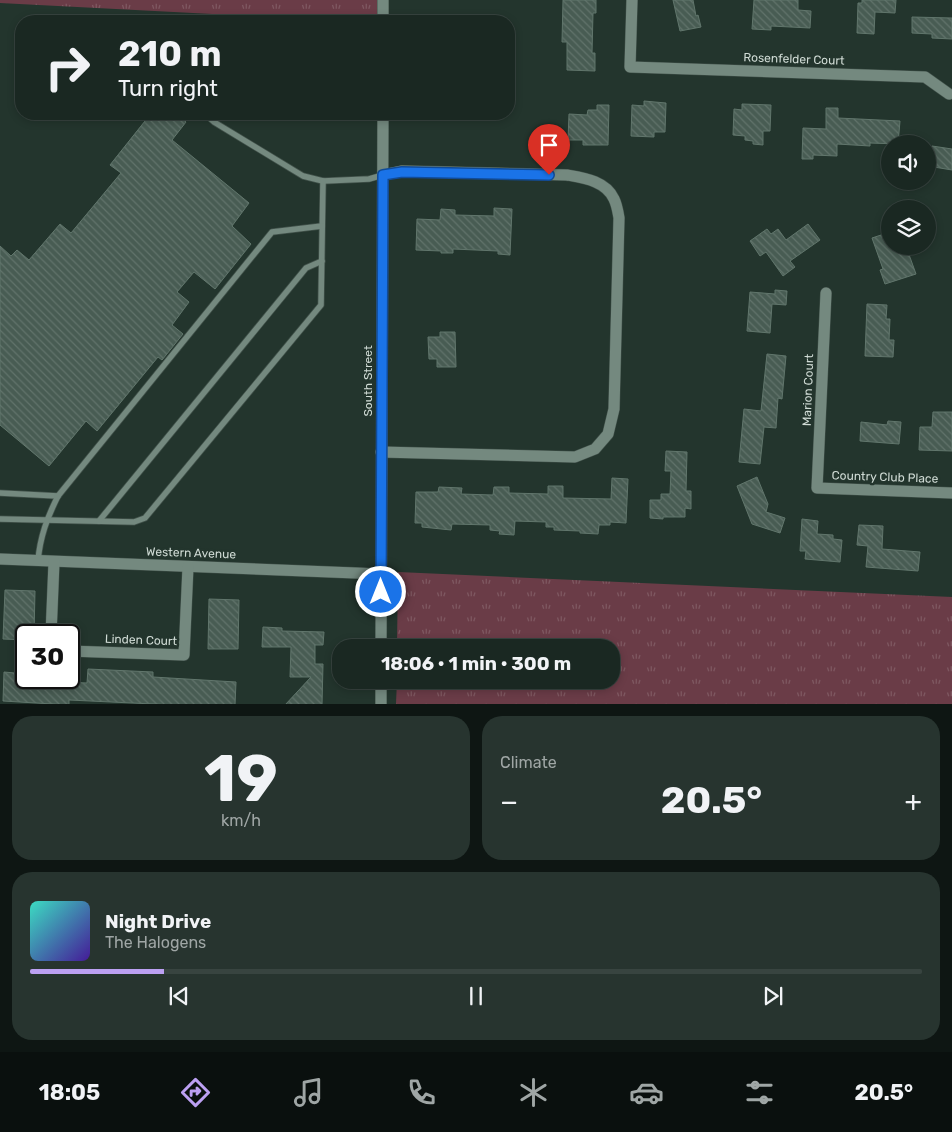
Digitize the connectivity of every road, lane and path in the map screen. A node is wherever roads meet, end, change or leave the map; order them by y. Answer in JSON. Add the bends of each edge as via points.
{"nodes":[{"id":1,"x":383,"y":0,"type":"edge"},
{"id":2,"x":632,"y":0,"type":"edge"},
{"id":3,"x":383,"y":15,"type":"edge"},
{"id":4,"x":949,"y":94,"type":"dead end"},
{"id":5,"x":212,"y":120,"type":"edge"},
{"id":6,"x":383,"y":120,"type":"edge"},
{"id":7,"x":383,"y":175,"type":"junction"},
{"id":8,"x":323,"y":181,"type":"junction"},
{"id":9,"x":322,"y":226,"type":"junction"},
{"id":10,"x":322,"y":261,"type":"junction"},
{"id":11,"x":826,"y":293,"type":"dead end"},
{"id":12,"x":381,"y":452,"type":"junction"},
{"id":13,"x":817,"y":488,"type":"joint"},
{"id":14,"x":0,"y":493,"type":"edge"},
{"id":15,"x":952,"y":493,"type":"edge"},
{"id":16,"x":58,"y":496,"type":"junction"},
{"id":17,"x":0,"y":519,"type":"edge"},
{"id":18,"x":46,"y":520,"type":"junction"},
{"id":19,"x":99,"y":521,"type":"junction"},
{"id":20,"x":0,"y":559,"type":"edge"},
{"id":21,"x":38,"y":561,"type":"junction"},
{"id":22,"x":54,"y":562,"type":"junction"},
{"id":23,"x":188,"y":567,"type":"junction"},
{"id":24,"x":381,"y":574,"type":"junction"},
{"id":25,"x":51,"y":624,"type":"edge"},
{"id":26,"x":381,"y":639,"type":"edge"},
{"id":27,"x":80,"y":651,"type":"edge"},
{"id":28,"x":381,"y":689,"type":"edge"},
{"id":29,"x":381,"y":704,"type":"edge"}],
"edges":[{"from":1,"to":3,"type":"street"},
{"from":2,"to":4,"type":"street","name":"Rosenfelder Court","via":[[630,66],[633,67],[925,77]]},
{"from":5,"to":8,"type":"lane","via":[[303,176]]},
{"from":6,"to":7,"type":"street","name":"South Street"},
{"from":7,"to":8,"type":"lane"},
{"from":7,"to":12,"type":"street","name":"South Street"},
{"from":7,"to":12,"type":"street","via":[[402,172],[587,178],[605,188],[614,198],[619,218],[614,408],[608,434],[595,449],[575,457]]},
{"from":8,"to":9,"type":"lane"},
{"from":9,"to":10,"type":"lane"},
{"from":9,"to":16,"type":"lane","via":[[272,232]]},
{"from":10,"to":19,"type":"lane","via":[[306,268]]},
{"from":10,"to":19,"type":"lane","via":[[321,305],[156,506],[145,518],[134,522]]},
{"from":11,"to":13,"type":"street","name":"Marion Court"},
{"from":12,"to":24,"type":"street","name":"South Street"},
{"from":13,"to":15,"type":"street","name":"Country Club Place"},
{"from":14,"to":16,"type":"lane"},
{"from":16,"to":18,"type":"lane"},
{"from":17,"to":18,"type":"lane"},
{"from":18,"to":19,"type":"lane"},
{"from":18,"to":21,"type":"lane"},
{"from":20,"to":21,"type":"street","name":"Western Avenue"},
{"from":21,"to":22,"type":"street","name":"Western Avenue"},
{"from":22,"to":23,"type":"street","name":"Western Avenue"},
{"from":22,"to":25,"type":"street"},
{"from":23,"to":24,"type":"street","name":"Western Avenue"},
{"from":23,"to":27,"type":"street","name":"Linden Court","via":[[184,655]]},
{"from":24,"to":26,"type":"street","name":"South Street"},
{"from":28,"to":29,"type":"street"}]}
